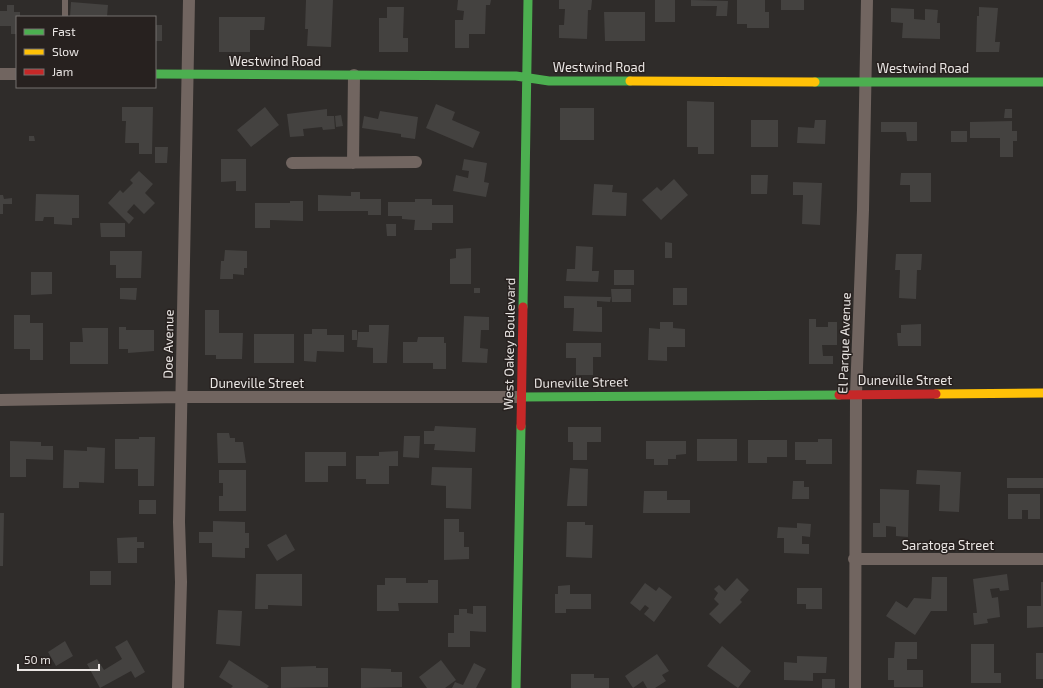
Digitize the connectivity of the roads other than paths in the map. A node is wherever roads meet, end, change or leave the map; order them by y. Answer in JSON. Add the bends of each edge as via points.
{"nodes":[{"id":1,"x":65,"y":0,"type":"edge"},
{"id":2,"x":189,"y":0,"type":"edge"},
{"id":3,"x":528,"y":0,"type":"edge"},
{"id":4,"x":866,"y":0,"type":"edge"},
{"id":5,"x":65,"y":16,"type":"edge"},
{"id":6,"x":0,"y":74,"type":"edge"},
{"id":7,"x":16,"y":74,"type":"edge"},
{"id":8,"x":156,"y":74,"type":"edge"},
{"id":9,"x":187,"y":75,"type":"junction"},
{"id":10,"x":354,"y":75,"type":"junction"},
{"id":11,"x":527,"y":77,"type":"junction"},
{"id":12,"x":865,"y":82,"type":"junction"},
{"id":13,"x":1043,"y":82,"type":"edge"},
{"id":14,"x":416,"y":162,"type":"dead end"},
{"id":15,"x":292,"y":163,"type":"dead end"},
{"id":16,"x":353,"y":163,"type":"junction"},
{"id":17,"x":1043,"y":393,"type":"edge"},
{"id":18,"x":856,"y":394,"type":"junction"},
{"id":19,"x":182,"y":397,"type":"junction"},
{"id":20,"x":521,"y":397,"type":"junction"},
{"id":21,"x":0,"y":400,"type":"edge"},
{"id":22,"x":854,"y":559,"type":"junction"},
{"id":23,"x":1043,"y":559,"type":"edge"},
{"id":24,"x":178,"y":688,"type":"edge"},
{"id":25,"x":516,"y":688,"type":"edge"},
{"id":26,"x":855,"y":688,"type":"edge"}],
"edges":[{"from":1,"to":5,"type":"lane"},
{"from":2,"to":9,"type":"street","name":"Doe Avenue"},
{"from":3,"to":11,"type":"street","name":"West Oakey Boulevard"},
{"from":4,"to":12,"type":"street","name":"El Parque Avenue"},
{"from":6,"to":7,"type":"street"},
{"from":8,"to":9,"type":"street","name":"Westwind Road"},
{"from":9,"to":10,"type":"street","name":"Westwind Road"},
{"from":9,"to":19,"type":"street","name":"Doe Avenue"},
{"from":10,"to":11,"type":"street","name":"Westwind Road"},
{"from":10,"to":16,"type":"street"},
{"from":11,"to":12,"type":"street","name":"Westwind Road","via":[[549,81]]},
{"from":11,"to":20,"type":"street","name":"West Oakey Boulevard"},
{"from":12,"to":13,"type":"street","name":"Westwind Road"},
{"from":12,"to":18,"type":"street","name":"El Parque Avenue"},
{"from":14,"to":16,"type":"street"},
{"from":15,"to":16,"type":"street"},
{"from":17,"to":18,"type":"street","name":"Duneville Street"},
{"from":18,"to":20,"type":"street","name":"Duneville Street"},
{"from":18,"to":22,"type":"street","name":"El Parque Avenue"},
{"from":19,"to":20,"type":"street","name":"Duneville Street"},
{"from":19,"to":21,"type":"street","name":"Duneville Street"},
{"from":19,"to":24,"type":"street","name":"Doe Avenue","via":[[179,522],[182,582]]},
{"from":20,"to":25,"type":"street","name":"West Oakey Boulevard"},
{"from":22,"to":23,"type":"street","name":"Saratoga Street"},
{"from":22,"to":26,"type":"street","name":"El Parque Avenue"}]}
